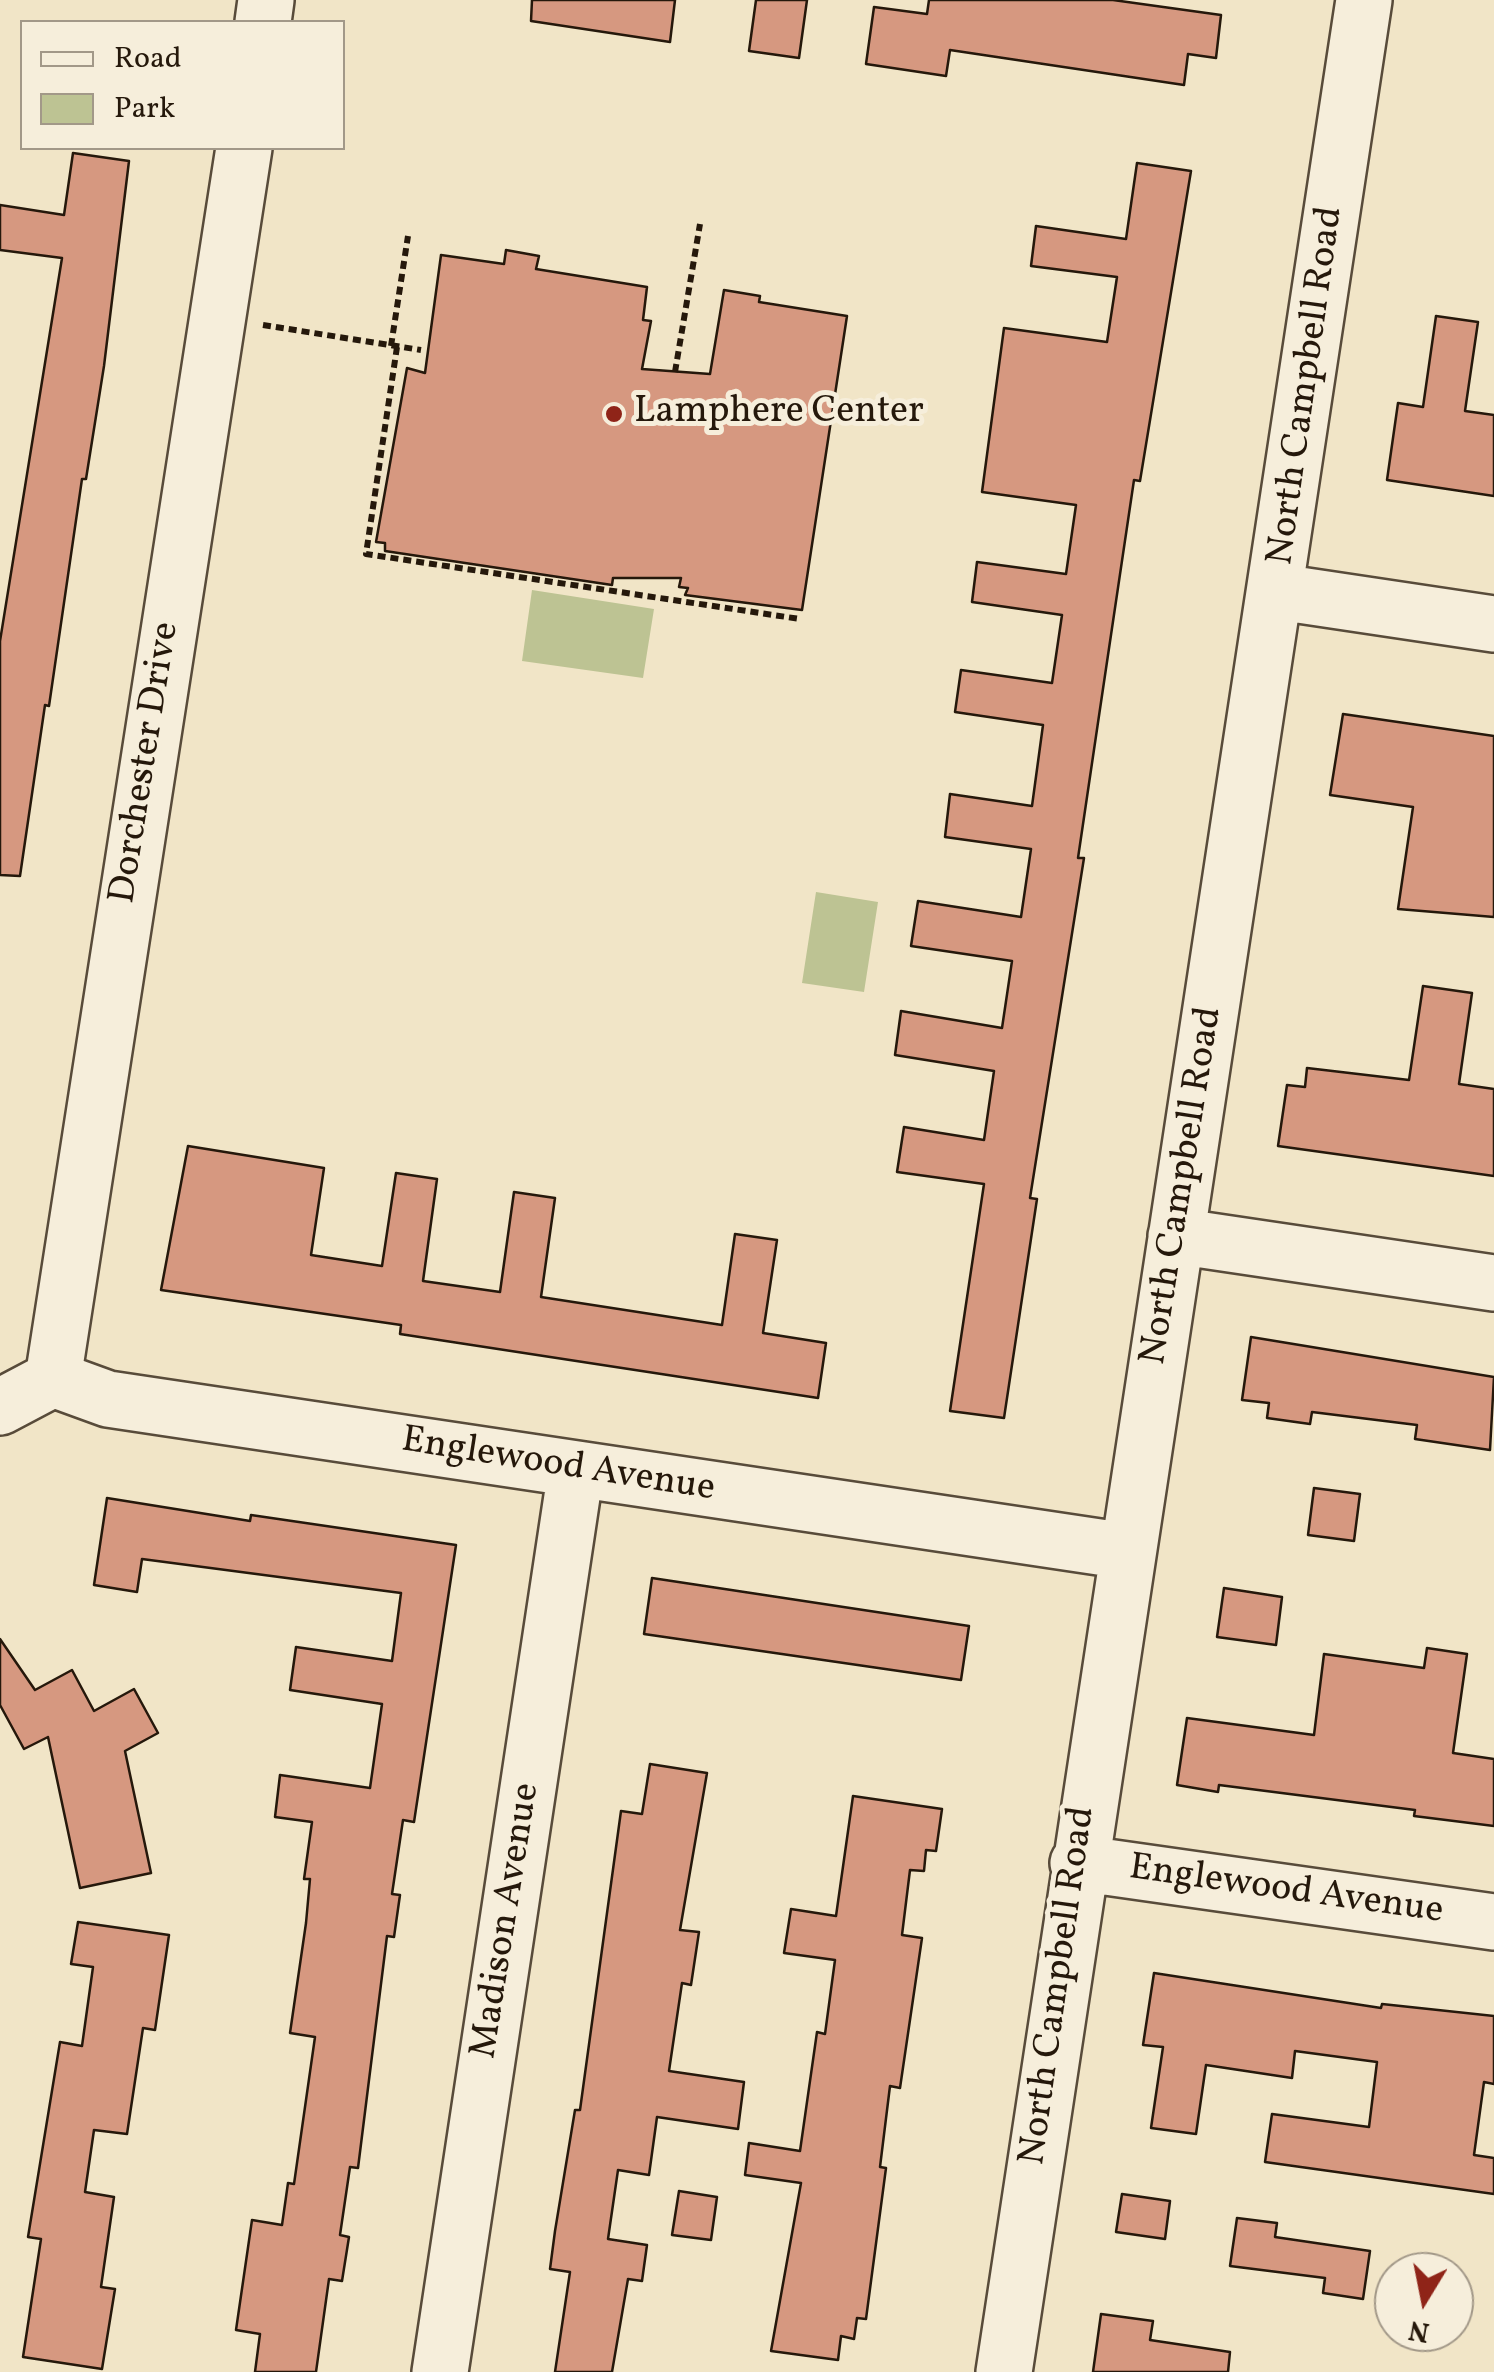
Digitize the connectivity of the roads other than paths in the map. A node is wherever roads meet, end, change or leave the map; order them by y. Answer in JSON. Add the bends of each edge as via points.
{"nodes":[{"id":1,"x":1364,"y":0,"type":"edge"},
{"id":2,"x":244,"y":150,"type":"edge"},
{"id":3,"x":1278,"y":592,"type":"junction"},
{"id":4,"x":1494,"y":624,"type":"edge"},
{"id":5,"x":1176,"y":1236,"type":"junction"},
{"id":6,"x":1494,"y":1283,"type":"edge"},
{"id":7,"x":53,"y":1379,"type":"junction"},
{"id":8,"x":0,"y":1408,"type":"edge"},
{"id":9,"x":576,"y":1470,"type":"junction"},
{"id":10,"x":1126,"y":1551,"type":"junction"},
{"id":11,"x":1078,"y":1863,"type":"junction"},
{"id":12,"x":1494,"y":1922,"type":"edge"},
{"id":13,"x":440,"y":2372,"type":"edge"},
{"id":14,"x":1004,"y":2372,"type":"edge"}],
"edges":[{"from":1,"to":3,"type":"street","name":"North Campbell Road"},
{"from":2,"to":7,"type":"street","name":"Dorchester Drive"},
{"from":3,"to":4,"type":"street"},
{"from":3,"to":5,"type":"street","name":"North Campbell Road"},
{"from":5,"to":6,"type":"street"},
{"from":5,"to":10,"type":"street","name":"North Campbell Road"},
{"from":7,"to":8,"type":"street"},
{"from":7,"to":9,"type":"street","name":"Englewood Avenue","via":[[108,1399]]},
{"from":9,"to":10,"type":"street","name":"Englewood Avenue"},
{"from":9,"to":13,"type":"street","name":"Madison Avenue"},
{"from":10,"to":11,"type":"street","name":"North Campbell Road"},
{"from":11,"to":12,"type":"street","name":"Englewood Avenue"},
{"from":11,"to":14,"type":"street","name":"North Campbell Road"}]}
